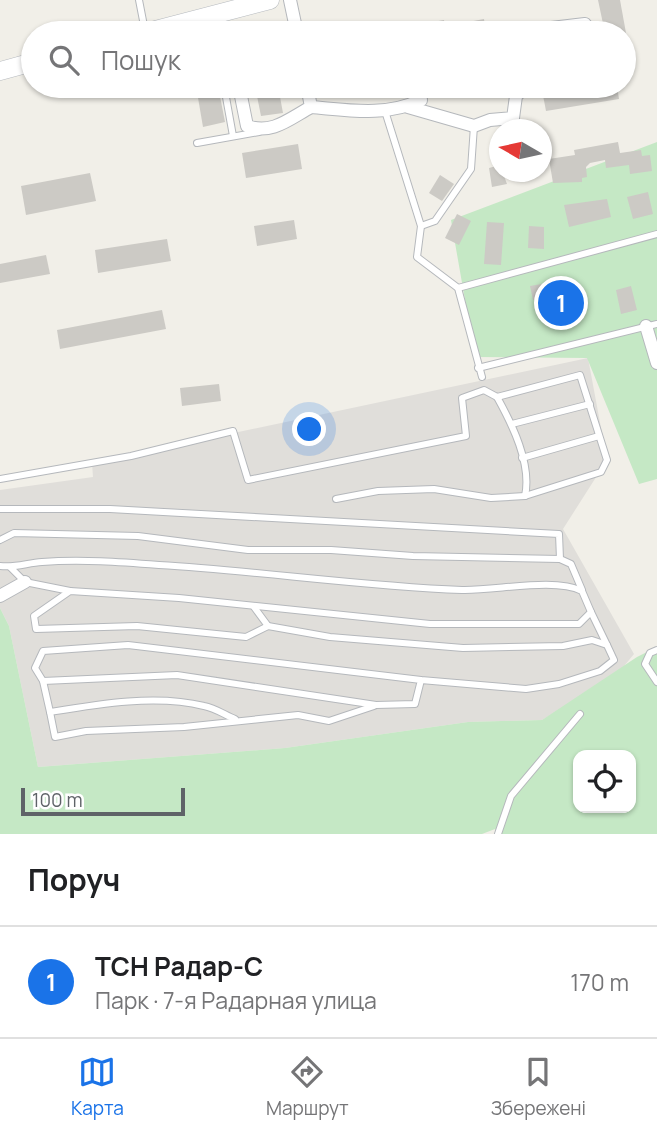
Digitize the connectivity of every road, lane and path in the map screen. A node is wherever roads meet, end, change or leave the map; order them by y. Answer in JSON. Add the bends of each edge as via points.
{"nodes":[{"id":1,"x":139,"y":0,"type":"edge"},
{"id":2,"x":270,"y":0,"type":"edge"},
{"id":3,"x":290,"y":0,"type":"edge"},
{"id":4,"x":143,"y":21,"type":"edge"},
{"id":5,"x":190,"y":21,"type":"edge"},
{"id":6,"x":294,"y":21,"type":"edge"},
{"id":7,"x":21,"y":65,"type":"edge"},
{"id":8,"x":0,"y":71,"type":"edge"},
{"id":9,"x":226,"y":98,"type":"edge"},
{"id":10,"x":241,"y":98,"type":"edge"},
{"id":11,"x":309,"y":98,"type":"edge"},
{"id":12,"x":421,"y":98,"type":"edge"},
{"id":13,"x":513,"y":98,"type":"edge"},
{"id":14,"x":311,"y":107,"type":"junction"},
{"id":15,"x":408,"y":107,"type":"junction"},
{"id":16,"x":385,"y":111,"type":"junction"},
{"id":17,"x":474,"y":126,"type":"junction"},
{"id":18,"x":261,"y":131,"type":"junction"},
{"id":19,"x":233,"y":136,"type":"junction"},
{"id":20,"x":197,"y":144,"type":"dead end"},
{"id":21,"x":421,"y":226,"type":"junction"},
{"id":22,"x":657,"y":234,"type":"edge"},
{"id":23,"x":458,"y":288,"type":"junction"},
{"id":24,"x":652,"y":325,"type":"edge"},
{"id":25,"x":657,"y":363,"type":"edge"},
{"id":26,"x":478,"y":368,"type":"junction"},
{"id":27,"x":482,"y":377,"type":"dead end"},
{"id":28,"x":497,"y":397,"type":"junction"},
{"id":29,"x":590,"y":404,"type":"junction"},
{"id":30,"x":512,"y":424,"type":"junction"},
{"id":31,"x":599,"y":436,"type":"junction"},
{"id":32,"x":522,"y":458,"type":"junction"},
{"id":33,"x":0,"y":479,"type":"edge"},
{"id":34,"x":527,"y":485,"type":"junction"},
{"id":35,"x":545,"y":489,"type":"junction"},
{"id":36,"x":525,"y":496,"type":"junction"},
{"id":37,"x":336,"y":499,"type":"dead end"},
{"id":38,"x":0,"y":509,"type":"edge"},
{"id":39,"x":0,"y":540,"type":"edge"},
{"id":40,"x":560,"y":559,"type":"junction"},
{"id":41,"x":0,"y":566,"type":"edge"},
{"id":42,"x":10,"y":567,"type":"junction"},
{"id":43,"x":25,"y":582,"type":"junction"},
{"id":44,"x":70,"y":590,"type":"junction"},
{"id":45,"x":582,"y":591,"type":"junction"},
{"id":46,"x":0,"y":596,"type":"edge"},
{"id":47,"x":254,"y":607,"type":"junction"},
{"id":48,"x":591,"y":612,"type":"junction"},
{"id":49,"x":268,"y":626,"type":"junction"},
{"id":50,"x":607,"y":645,"type":"junction"},
{"id":51,"x":657,"y":650,"type":"edge"},
{"id":52,"x":421,"y":680,"type":"junction"},
{"id":53,"x":43,"y":681,"type":"junction"},
{"id":54,"x":657,"y":682,"type":"edge"},
{"id":55,"x":376,"y":705,"type":"junction"},
{"id":56,"x":50,"y":712,"type":"junction"},
{"id":57,"x":580,"y":714,"type":"dead end"},
{"id":58,"x":237,"y":719,"type":"junction"},
{"id":59,"x":498,"y":834,"type":"edge"}],
"edges":[{"from":1,"to":4,"type":"lane"},
{"from":2,"to":5,"type":"main road"},
{"from":3,"to":6,"type":"street"},
{"from":7,"to":8,"type":"main road"},
{"from":9,"to":19,"type":"lane"},
{"from":10,"to":18,"type":"street","via":[[247,126]]},
{"from":11,"to":14,"type":"street"},
{"from":12,"to":15,"type":"street"},
{"from":13,"to":17,"type":"street","via":[[513,118]]},
{"from":14,"to":16,"type":"street"},
{"from":14,"to":18,"type":"street","via":[[274,129]]},
{"from":15,"to":16,"type":"street"},
{"from":15,"to":17,"type":"street"},
{"from":16,"to":21,"type":"lane"},
{"from":17,"to":21,"type":"lane","via":[[471,169],[435,221]]},
{"from":18,"to":19,"type":"lane"},
{"from":19,"to":20,"type":"lane"},
{"from":21,"to":23,"type":"lane","via":[[417,257]]},
{"from":22,"to":23,"type":"lane"},
{"from":23,"to":26,"type":"lane"},
{"from":24,"to":25,"type":"street"},
{"from":24,"to":26,"type":"lane"},
{"from":26,"to":27,"type":"lane"},
{"from":28,"to":29,"type":"lane","via":[[580,375]]},
{"from":28,"to":30,"type":"lane"},
{"from":28,"to":33,"type":"lane","via":[[484,390],[462,398],[466,436],[248,480],[233,431],[131,456]]},
{"from":29,"to":30,"type":"lane"},
{"from":29,"to":31,"type":"lane"},
{"from":30,"to":32,"type":"lane"},
{"from":31,"to":32,"type":"lane"},
{"from":31,"to":35,"type":"lane","via":[[607,460],[601,472]]},
{"from":32,"to":34,"type":"lane"},
{"from":34,"to":35,"type":"lane"},
{"from":34,"to":36,"type":"lane"},
{"from":35,"to":36,"type":"lane"},
{"from":36,"to":37,"type":"lane","via":[[491,498],[434,489],[378,491]]},
{"from":38,"to":40,"type":"lane","via":[[122,510],[559,534]]},
{"from":39,"to":40,"type":"lane","via":[[14,533],[138,536],[248,550]]},
{"from":40,"to":45,"type":"lane","via":[[571,564]]},
{"from":41,"to":42,"type":"lane"},
{"from":42,"to":43,"type":"lane"},
{"from":42,"to":45,"type":"lane","via":[[42,562],[159,565],[330,582],[490,591],[569,584]]},
{"from":43,"to":44,"type":"lane"},
{"from":43,"to":46,"type":"street"},
{"from":44,"to":47,"type":"lane"},
{"from":44,"to":49,"type":"lane","via":[[34,616],[36,629],[137,626],[246,637]]},
{"from":45,"to":48,"type":"lane"},
{"from":47,"to":48,"type":"lane","via":[[430,624],[579,624]]},
{"from":47,"to":49,"type":"lane"},
{"from":48,"to":50,"type":"lane"},
{"from":49,"to":50,"type":"lane","via":[[330,637],[463,648],[563,646],[592,640]]},
{"from":50,"to":52,"type":"lane","via":[[614,660],[600,671],[559,684],[526,689]]},
{"from":51,"to":54,"type":"lane","via":[[645,664]]},
{"from":52,"to":53,"type":"lane","via":[[128,645],[43,651],[35,668]]},
{"from":52,"to":55,"type":"lane","via":[[415,704]]},
{"from":53,"to":55,"type":"lane","via":[[177,675]]},
{"from":53,"to":56,"type":"lane"},
{"from":55,"to":58,"type":"lane","via":[[329,721],[298,715]]},
{"from":56,"to":58,"type":"lane","via":[[103,704],[165,703],[204,706]]},
{"from":56,"to":58,"type":"lane","via":[[55,737]]},
{"from":57,"to":59,"type":"lane","via":[[511,796]]}]}
